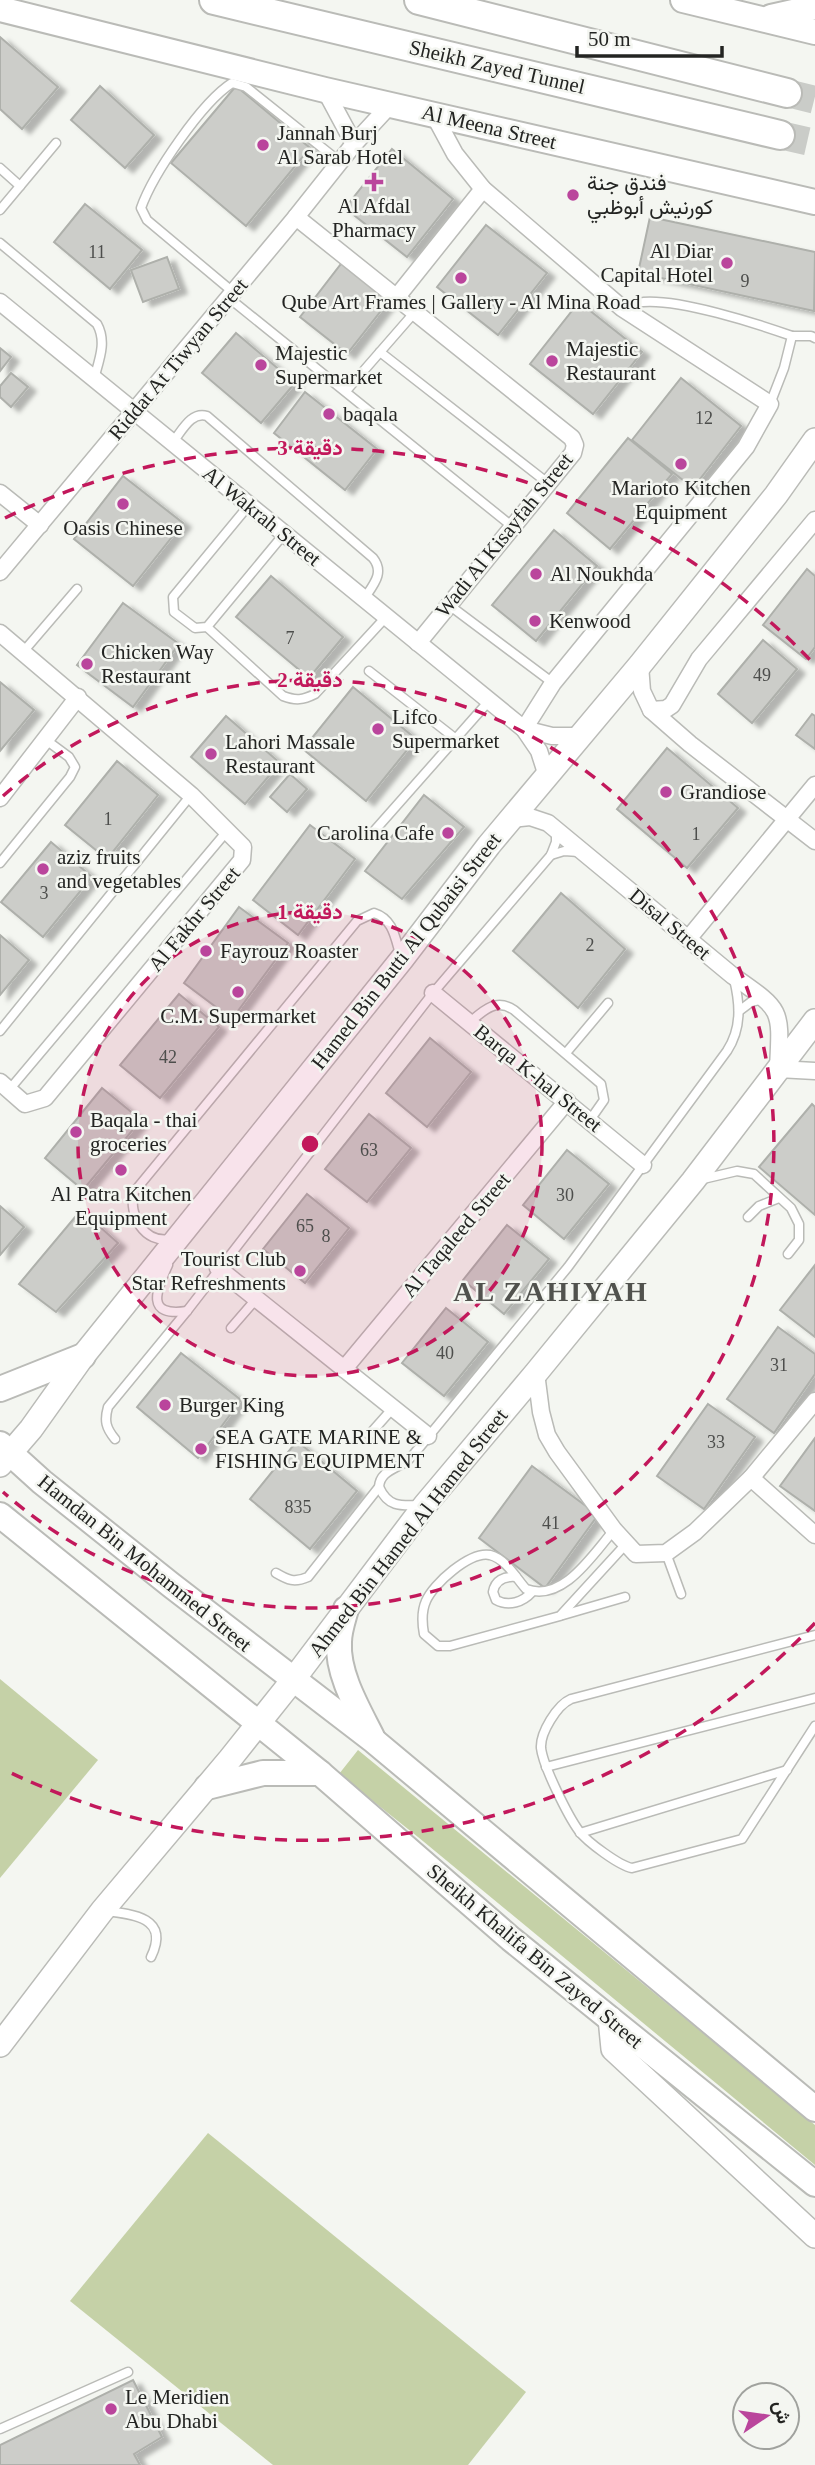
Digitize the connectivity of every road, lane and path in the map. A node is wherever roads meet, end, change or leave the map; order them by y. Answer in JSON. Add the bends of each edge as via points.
{"nodes":[{"id":1,"x":214,"y":0,"type":"edge"},
{"id":2,"x":419,"y":0,"type":"edge"},
{"id":3,"x":683,"y":0,"type":"edge"},
{"id":4,"x":815,"y":7,"type":"edge"},
{"id":5,"x":0,"y":9,"type":"edge"},
{"id":6,"x":763,"y":19,"type":"junction"},
{"id":7,"x":815,"y":32,"type":"edge"},
{"id":8,"x":325,"y":90,"type":"junction"},
{"id":9,"x":787,"y":93,"type":"tunnel mouth"},
{"id":10,"x":390,"y":105,"type":"junction"},
{"id":11,"x":434,"y":115,"type":"junction"},
{"id":12,"x":780,"y":135,"type":"tunnel mouth"},
{"id":13,"x":56,"y":142,"type":"dead end"},
{"id":14,"x":354,"y":144,"type":"junction"},
{"id":15,"x":340,"y":162,"type":"junction"},
{"id":16,"x":0,"y":168,"type":"edge"},
{"id":17,"x":20,"y":186,"type":"junction"},
{"id":18,"x":483,"y":189,"type":"junction"},
{"id":19,"x":782,"y":193,"type":"junction"},
{"id":20,"x":815,"y":202,"type":"edge"},
{"id":21,"x":0,"y":211,"type":"edge"},
{"id":22,"x":296,"y":217,"type":"junction"},
{"id":23,"x":815,"y":218,"type":"edge"},
{"id":24,"x":0,"y":243,"type":"edge"},
{"id":25,"x":231,"y":295,"type":"junction"},
{"id":26,"x":396,"y":298,"type":"junction"},
{"id":27,"x":0,"y":302,"type":"edge"},
{"id":28,"x":622,"y":308,"type":"junction"},
{"id":29,"x":414,"y":313,"type":"junction"},
{"id":30,"x":792,"y":336,"type":"junction"},
{"id":31,"x":815,"y":338,"type":"edge"},
{"id":32,"x":380,"y":352,"type":"junction"},
{"id":33,"x":94,"y":379,"type":"junction"},
{"id":34,"x":346,"y":391,"type":"junction"},
{"id":35,"x":770,"y":404,"type":"junction"},
{"id":36,"x":134,"y":412,"type":"junction"},
{"id":37,"x":815,"y":440,"type":"edge"},
{"id":38,"x":172,"y":443,"type":"junction"},
{"id":39,"x":548,"y":484,"type":"junction"},
{"id":40,"x":0,"y":493,"type":"edge"},
{"id":41,"x":249,"y":505,"type":"junction"},
{"id":42,"x":815,"y":520,"type":"edge"},
{"id":43,"x":40,"y":525,"type":"junction"},
{"id":44,"x":513,"y":527,"type":"junction"},
{"id":45,"x":284,"y":534,"type":"junction"},
{"id":46,"x":0,"y":572,"type":"edge"},
{"id":47,"x":77,"y":589,"type":"dead end"},
{"id":48,"x":364,"y":599,"type":"junction"},
{"id":49,"x":449,"y":606,"type":"junction"},
{"id":50,"x":386,"y":617,"type":"junction"},
{"id":51,"x":207,"y":627,"type":"junction"},
{"id":52,"x":0,"y":633,"type":"edge"},
{"id":53,"x":418,"y":643,"type":"junction"},
{"id":54,"x":23,"y":652,"type":"junction"},
{"id":55,"x":640,"y":665,"type":"junction"},
{"id":56,"x":369,"y":671,"type":"dead end"},
{"id":57,"x":553,"y":683,"type":"junction"},
{"id":58,"x":78,"y":697,"type":"junction"},
{"id":59,"x":489,"y":701,"type":"junction"},
{"id":60,"x":675,"y":701,"type":"junction"},
{"id":61,"x":651,"y":710,"type":"junction"},
{"id":62,"x":524,"y":729,"type":"junction"},
{"id":63,"x":580,"y":736,"type":"junction"},
{"id":64,"x":456,"y":739,"type":"junction"},
{"id":65,"x":46,"y":740,"type":"junction"},
{"id":66,"x":690,"y":744,"type":"junction"},
{"id":67,"x":547,"y":776,"type":"junction"},
{"id":68,"x":815,"y":785,"type":"edge"},
{"id":69,"x":191,"y":795,"type":"junction"},
{"id":70,"x":0,"y":798,"type":"edge"},
{"id":71,"x":511,"y":819,"type":"junction"},
{"id":72,"x":787,"y":819,"type":"junction"},
{"id":73,"x":556,"y":829,"type":"junction"},
{"id":74,"x":229,"y":830,"type":"junction"},
{"id":75,"x":375,"y":830,"type":"dead end"},
{"id":76,"x":815,"y":841,"type":"edge"},
{"id":77,"x":584,"y":852,"type":"junction"},
{"id":78,"x":551,"y":855,"type":"junction"},
{"id":79,"x":0,"y":863,"type":"edge"},
{"id":80,"x":688,"y":939,"type":"junction"},
{"id":81,"x":401,"y":959,"type":"junction"},
{"id":82,"x":733,"y":976,"type":"junction"},
{"id":83,"x":433,"y":993,"type":"junction"},
{"id":84,"x":766,"y":999,"type":"junction"},
{"id":85,"x":608,"y":1003,"type":"dead end"},
{"id":86,"x":739,"y":1011,"type":"junction"},
{"id":87,"x":815,"y":1021,"type":"edge"},
{"id":88,"x":470,"y":1023,"type":"junction"},
{"id":89,"x":0,"y":1031,"type":"edge"},
{"id":90,"x":566,"y":1053,"type":"junction"},
{"id":91,"x":778,"y":1069,"type":"junction"},
{"id":92,"x":815,"y":1071,"type":"edge"},
{"id":93,"x":4,"y":1086,"type":"edge"},
{"id":94,"x":567,"y":1101,"type":"junction"},
{"id":95,"x":590,"y":1120,"type":"junction"},
{"id":96,"x":643,"y":1165,"type":"junction"},
{"id":97,"x":693,"y":1181,"type":"junction"},
{"id":98,"x":779,"y":1198,"type":"junction"},
{"id":99,"x":748,"y":1217,"type":"dead end"},
{"id":100,"x":180,"y":1237,"type":"junction"},
{"id":101,"x":788,"y":1254,"type":"dead end"},
{"id":102,"x":218,"y":1268,"type":"junction"},
{"id":103,"x":256,"y":1299,"type":"junction"},
{"id":104,"x":187,"y":1311,"type":"junction"},
{"id":105,"x":231,"y":1328,"type":"dead end"},
{"id":106,"x":83,"y":1356,"type":"junction"},
{"id":107,"x":344,"y":1369,"type":"junction"},
{"id":108,"x":536,"y":1373,"type":"junction"},
{"id":109,"x":0,"y":1389,"type":"edge"},
{"id":110,"x":815,"y":1401,"type":"edge"},
{"id":111,"x":393,"y":1408,"type":"junction"},
{"id":112,"x":369,"y":1435,"type":"dead end"},
{"id":113,"x":428,"y":1437,"type":"junction"},
{"id":114,"x":115,"y":1438,"type":"dead end"},
{"id":115,"x":4,"y":1454,"type":"edge"},
{"id":116,"x":751,"y":1478,"type":"junction"},
{"id":117,"x":379,"y":1487,"type":"junction"},
{"id":118,"x":425,"y":1505,"type":"junction"},
{"id":119,"x":0,"y":1515,"type":"edge"},
{"id":120,"x":614,"y":1530,"type":"junction"},
{"id":121,"x":815,"y":1535,"type":"edge"},
{"id":122,"x":626,"y":1544,"type":"junction"},
{"id":123,"x":666,"y":1553,"type":"junction"},
{"id":124,"x":276,"y":1573,"type":"dead end"},
{"id":125,"x":516,"y":1577,"type":"junction"},
{"id":126,"x":569,"y":1580,"type":"junction"},
{"id":127,"x":532,"y":1591,"type":"junction"},
{"id":128,"x":582,"y":1591,"type":"junction"},
{"id":129,"x":681,"y":1594,"type":"dead end"},
{"id":130,"x":625,"y":1597,"type":"dead end"},
{"id":131,"x":346,"y":1609,"type":"junction"},
{"id":132,"x":560,"y":1616,"type":"junction"},
{"id":133,"x":815,"y":1635,"type":"edge"},
{"id":134,"x":293,"y":1680,"type":"junction"},
{"id":135,"x":815,"y":1698,"type":"edge"},
{"id":136,"x":259,"y":1723,"type":"junction"},
{"id":137,"x":815,"y":1726,"type":"edge"},
{"id":138,"x":374,"y":1741,"type":"junction"},
{"id":139,"x":546,"y":1767,"type":"junction"},
{"id":140,"x":787,"y":1770,"type":"junction"},
{"id":141,"x":320,"y":1773,"type":"junction"},
{"id":142,"x":206,"y":1787,"type":"junction"},
{"id":143,"x":580,"y":1833,"type":"junction"},
{"id":144,"x":102,"y":1911,"type":"junction"},
{"id":145,"x":150,"y":1957,"type":"dead end"},
{"id":146,"x":610,"y":2018,"type":"junction"},
{"id":147,"x":0,"y":2045,"type":"edge"},
{"id":148,"x":815,"y":2109,"type":"edge"},
{"id":149,"x":815,"y":2185,"type":"edge"},
{"id":150,"x":815,"y":2236,"type":"edge"},
{"id":151,"x":128,"y":2372,"type":"dead end"},
{"id":152,"x":0,"y":2429,"type":"edge"}],
"edges":[{"from":1,"to":12,"type":"highway","name":"Sheikh Zayed Tunnel"},
{"from":2,"to":9,"type":"highway","name":"Sheikh Zayed Tunnel"},
{"from":3,"to":6,"type":"main road"},
{"from":4,"to":6,"type":"main road"},
{"from":5,"to":8,"type":"main road","name":"Al Meena Street"},
{"from":6,"to":7,"type":"main road"},
{"from":8,"to":10,"type":"main road","name":"Al Meena Street"},
{"from":8,"to":14,"type":"street"},
{"from":10,"to":11,"type":"main road","name":"Al Meena Street"},
{"from":10,"to":14,"type":"street","name":"Riddat At Tiwyan Street"},
{"from":11,"to":18,"type":"street","via":[[455,154]]},
{"from":11,"to":19,"type":"main road","name":"Al Meena Street"},
{"from":13,"to":17,"type":"lane"},
{"from":14,"to":15,"type":"street","name":"Riddat At Tiwyan Street"},
{"from":15,"to":22,"type":"street","name":"Riddat At Tiwyan Street"},
{"from":15,"to":25,"type":"lane","via":[[246,87],[232,83],[208,105],[163,163],[142,208],[147,220]]},
{"from":16,"to":17,"type":"lane"},
{"from":17,"to":21,"type":"lane"},
{"from":18,"to":26,"type":"street"},
{"from":18,"to":28,"type":"street"},
{"from":19,"to":20,"type":"main road","name":"Al Meena Street"},
{"from":19,"to":23,"type":"main road"},
{"from":22,"to":25,"type":"street","name":"Riddat At Tiwyan Street"},
{"from":22,"to":26,"type":"street","name":"Wadi Al Kisayfah Street"},
{"from":24,"to":33,"type":"lane","via":[[97,324],[103,345]]},
{"from":25,"to":34,"type":"lane"},
{"from":25,"to":36,"type":"street","name":"Riddat At Tiwyan Street"},
{"from":26,"to":29,"type":"street","name":"Wadi Al Kisayfah Street"},
{"from":27,"to":33,"type":"street","name":"Al Wakrah Street"},
{"from":28,"to":30,"type":"lane","via":[[642,302],[675,304]]},
{"from":28,"to":35,"type":"street"},
{"from":29,"to":32,"type":"lane"},
{"from":29,"to":39,"type":"street","name":"Wadi Al Kisayfah Street","via":[[572,438],[573,453]]},
{"from":30,"to":31,"type":"lane"},
{"from":30,"to":35,"type":"lane"},
{"from":32,"to":34,"type":"lane"},
{"from":32,"to":39,"type":"lane"},
{"from":33,"to":36,"type":"street","name":"Al Wakrah Street"},
{"from":34,"to":44,"type":"lane"},
{"from":35,"to":57,"type":"street","via":[[746,447]]},
{"from":36,"to":38,"type":"street","name":"Al Wakrah Street"},
{"from":36,"to":43,"type":"street","name":"Riddat At Tiwyan Street"},
{"from":37,"to":55,"type":"main road","name":"Hamed Bin Butti Al Qubaisi Street"},
{"from":38,"to":41,"type":"street","name":"Al Wakrah Street"},
{"from":38,"to":48,"type":"lane","via":[[194,416],[207,416],[373,558],[379,575]]},
{"from":39,"to":44,"type":"street","name":"Wadi Al Kisayfah Street"},
{"from":40,"to":43,"type":"street"},
{"from":41,"to":45,"type":"street","name":"Al Wakrah Street"},
{"from":41,"to":51,"type":"lane","via":[[173,597],[174,612],[195,628]]},
{"from":42,"to":60,"type":"street","via":[[699,659]]},
{"from":43,"to":46,"type":"street","name":"Riddat At Tiwyan Street"},
{"from":44,"to":49,"type":"street","name":"Wadi Al Kisayfah Street"},
{"from":45,"to":48,"type":"street","name":"Al Wakrah Street"},
{"from":45,"to":51,"type":"lane"},
{"from":47,"to":54,"type":"lane"},
{"from":48,"to":50,"type":"street","name":"Al Wakrah Street"},
{"from":49,"to":53,"type":"street","name":"Wadi Al Kisayfah Street"},
{"from":49,"to":57,"type":"lane"},
{"from":50,"to":51,"type":"lane","via":[[315,694],[294,700],[283,696]]},
{"from":50,"to":53,"type":"street","name":"Al Wakrah Street"},
{"from":52,"to":54,"type":"street","name":"Al Fakhr Street"},
{"from":53,"to":59,"type":"street","name":"Al Wakrah Street"},
{"from":54,"to":58,"type":"street","name":"Al Fakhr Street"},
{"from":55,"to":61,"type":"street","via":[[642,691]]},
{"from":55,"to":63,"type":"main road","name":"Hamed Bin Butti Al Qubaisi Street"},
{"from":56,"to":64,"type":"lane"},
{"from":57,"to":62,"type":"street"},
{"from":58,"to":65,"type":"street"},
{"from":58,"to":69,"type":"street","name":"Al Fakhr Street"},
{"from":59,"to":62,"type":"street","name":"Al Wakrah Street"},
{"from":59,"to":64,"type":"lane"},
{"from":60,"to":61,"type":"street","via":[[666,709]]},
{"from":60,"to":66,"type":"street"},
{"from":61,"to":66,"type":"street"},
{"from":62,"to":63,"type":"street","name":"Al Wakrah Street"},
{"from":62,"to":67,"type":"street","name":"Al Wakrah Street","via":[[539,751]]},
{"from":63,"to":67,"type":"main road","name":"Hamed Bin Butti Al Qubaisi Street"},
{"from":64,"to":75,"type":"lane"},
{"from":65,"to":70,"type":"street"},
{"from":65,"to":79,"type":"lane","via":[[75,767]]},
{"from":66,"to":72,"type":"street"},
{"from":67,"to":71,"type":"main road","name":"Hamed Bin Butti Al Qubaisi Street"},
{"from":68,"to":72,"type":"street"},
{"from":69,"to":74,"type":"street","name":"Al Fakhr Street"},
{"from":69,"to":89,"type":"lane"},
{"from":71,"to":73,"type":"street","name":"Disal Street","via":[[539,819]]},
{"from":71,"to":81,"type":"main road","name":"Hamed Bin Butti Al Qubaisi Street"},
{"from":72,"to":76,"type":"street"},
{"from":72,"to":80,"type":"street"},
{"from":73,"to":77,"type":"street","name":"Disal Street"},
{"from":73,"to":78,"type":"lane"},
{"from":74,"to":93,"type":"lane"},
{"from":74,"to":93,"type":"street","name":"Al Fakhr Street","via":[[243,847],[242,860],[45,1098],[25,1104]]},
{"from":77,"to":78,"type":"lane"},
{"from":77,"to":80,"type":"street","name":"Disal Street"},
{"from":78,"to":83,"type":"lane"},
{"from":80,"to":82,"type":"street","name":"Disal Street"},
{"from":81,"to":100,"type":"main road","name":"Hamed Bin Butti Al Qubaisi Street"},
{"from":81,"to":100,"type":"lane","via":[[385,918],[374,913],[358,920],[134,1192],[131,1203],[140,1228],[158,1239]]},
{"from":82,"to":84,"type":"street","name":"Disal Street"},
{"from":82,"to":86,"type":"lane"},
{"from":83,"to":88,"type":"street","name":"Barqa K-hal Street"},
{"from":83,"to":102,"type":"lane"},
{"from":84,"to":86,"type":"lane"},
{"from":84,"to":91,"type":"street","via":[[779,1020]]},
{"from":85,"to":90,"type":"lane"},
{"from":86,"to":96,"type":"lane","via":[[732,1043]]},
{"from":87,"to":91,"type":"main road","name":"Ahmed Bin Hamed Al Hamed Street"},
{"from":88,"to":90,"type":"lane","via":[[490,1006],[507,1005]]},
{"from":88,"to":94,"type":"street","name":"Barqa K-hal Street"},
{"from":90,"to":95,"type":"lane","via":[[604,1089],[602,1105]]},
{"from":91,"to":92,"type":"street"},
{"from":91,"to":97,"type":"main road","name":"Ahmed Bin Hamed Al Hamed Street"},
{"from":94,"to":95,"type":"street","name":"Barqa K-hal Street"},
{"from":94,"to":107,"type":"street","name":"Al Taqaleed Street"},
{"from":95,"to":96,"type":"street","name":"Barqa K-hal Street"},
{"from":96,"to":113,"type":"lane","via":[[569,1266]]},
{"from":97,"to":98,"type":"lane","via":[[737,1171],[754,1174]]},
{"from":97,"to":108,"type":"main road","name":"Ahmed Bin Hamed Al Hamed Street"},
{"from":98,"to":99,"type":"lane","via":[[759,1206]]},
{"from":98,"to":101,"type":"lane","via":[[799,1224],[799,1240]]},
{"from":100,"to":104,"type":"lane","via":[[156,1290],[157,1301],[167,1313]]},
{"from":100,"to":106,"type":"main road","name":"Hamed Bin Butti Al Qubaisi Street"},
{"from":102,"to":103,"type":"street"},
{"from":102,"to":104,"type":"lane"},
{"from":103,"to":105,"type":"lane"},
{"from":103,"to":107,"type":"street"},
{"from":104,"to":114,"type":"lane","via":[[108,1408],[107,1429]]},
{"from":106,"to":109,"type":"main road"},
{"from":106,"to":115,"type":"main road","name":"Hamed Bin Butti Al Qubaisi Street"},
{"from":107,"to":111,"type":"street"},
{"from":108,"to":118,"type":"main road","name":"Ahmed Bin Hamed Al Hamed Street"},
{"from":108,"to":120,"type":"street","via":[[547,1434]]},
{"from":110,"to":116,"type":"street"},
{"from":111,"to":112,"type":"lane"},
{"from":111,"to":113,"type":"street"},
{"from":113,"to":117,"type":"lane","via":[[407,1461],[379,1480]]},
{"from":115,"to":134,"type":"main road","name":"Hamdan Bin Mohammed Street"},
{"from":116,"to":121,"type":"street"},
{"from":116,"to":123,"type":"street"},
{"from":117,"to":118,"type":"lane","via":[[397,1506]]},
{"from":117,"to":124,"type":"lane","via":[[308,1577],[289,1580]]},
{"from":118,"to":131,"type":"main road","name":"Ahmed Bin Hamed Al Hamed Street"},
{"from":119,"to":136,"type":"main road"},
{"from":120,"to":122,"type":"street"},
{"from":120,"to":126,"type":"lane"},
{"from":122,"to":123,"type":"street","via":[[636,1554]]},
{"from":122,"to":128,"type":"lane"},
{"from":123,"to":129,"type":"lane"},
{"from":125,"to":127,"type":"lane"},
{"from":125,"to":127,"type":"lane","via":[[495,1584],[496,1600],[512,1604]]},
{"from":125,"to":132,"type":"lane","via":[[489,1555],[467,1560],[438,1584],[426,1601],[424,1634],[438,1646],[450,1646]]},
{"from":126,"to":127,"type":"lane","via":[[547,1591]]},
{"from":126,"to":128,"type":"lane"},
{"from":128,"to":132,"type":"lane"},
{"from":130,"to":132,"type":"lane"},
{"from":131,"to":134,"type":"main road","name":"Ahmed Bin Hamed Al Hamed Street"},
{"from":131,"to":138,"type":"main road","via":[[339,1651],[352,1695]]},
{"from":133,"to":139,"type":"lane","via":[[562,1703],[541,1742]]},
{"from":134,"to":136,"type":"main road","name":"Ahmed Bin Hamed Al Hamed Street"},
{"from":134,"to":138,"type":"main road"},
{"from":135,"to":139,"type":"lane"},
{"from":136,"to":141,"type":"main road","name":"Sheikh Khalifa Bin Zayed Street"},
{"from":136,"to":142,"type":"main road","name":"Ahmed Bin Hamed Al Hamed Street"},
{"from":137,"to":140,"type":"lane"},
{"from":138,"to":148,"type":"main road"},
{"from":139,"to":143,"type":"lane"},
{"from":140,"to":143,"type":"lane"},
{"from":140,"to":143,"type":"lane","via":[[746,1835],[736,1842],[628,1868]]},
{"from":141,"to":142,"type":"main road","via":[[263,1773]]},
{"from":141,"to":146,"type":"main road","name":"Sheikh Khalifa Bin Zayed Street","via":[[511,1939]]},
{"from":142,"to":144,"type":"main road","name":"Ahmed Bin Hamed Al Hamed Street"},
{"from":144,"to":145,"type":"lane","via":[[134,1914],[149,1922],[157,1939]]},
{"from":144,"to":147,"type":"main road","name":"Ahmed Bin Hamed Al Hamed Street"},
{"from":146,"to":149,"type":"main road","name":"Sheikh Khalifa Bin Zayed Street"},
{"from":146,"to":150,"type":"main road","via":[[613,2049]]},
{"from":151,"to":152,"type":"lane"}]}
